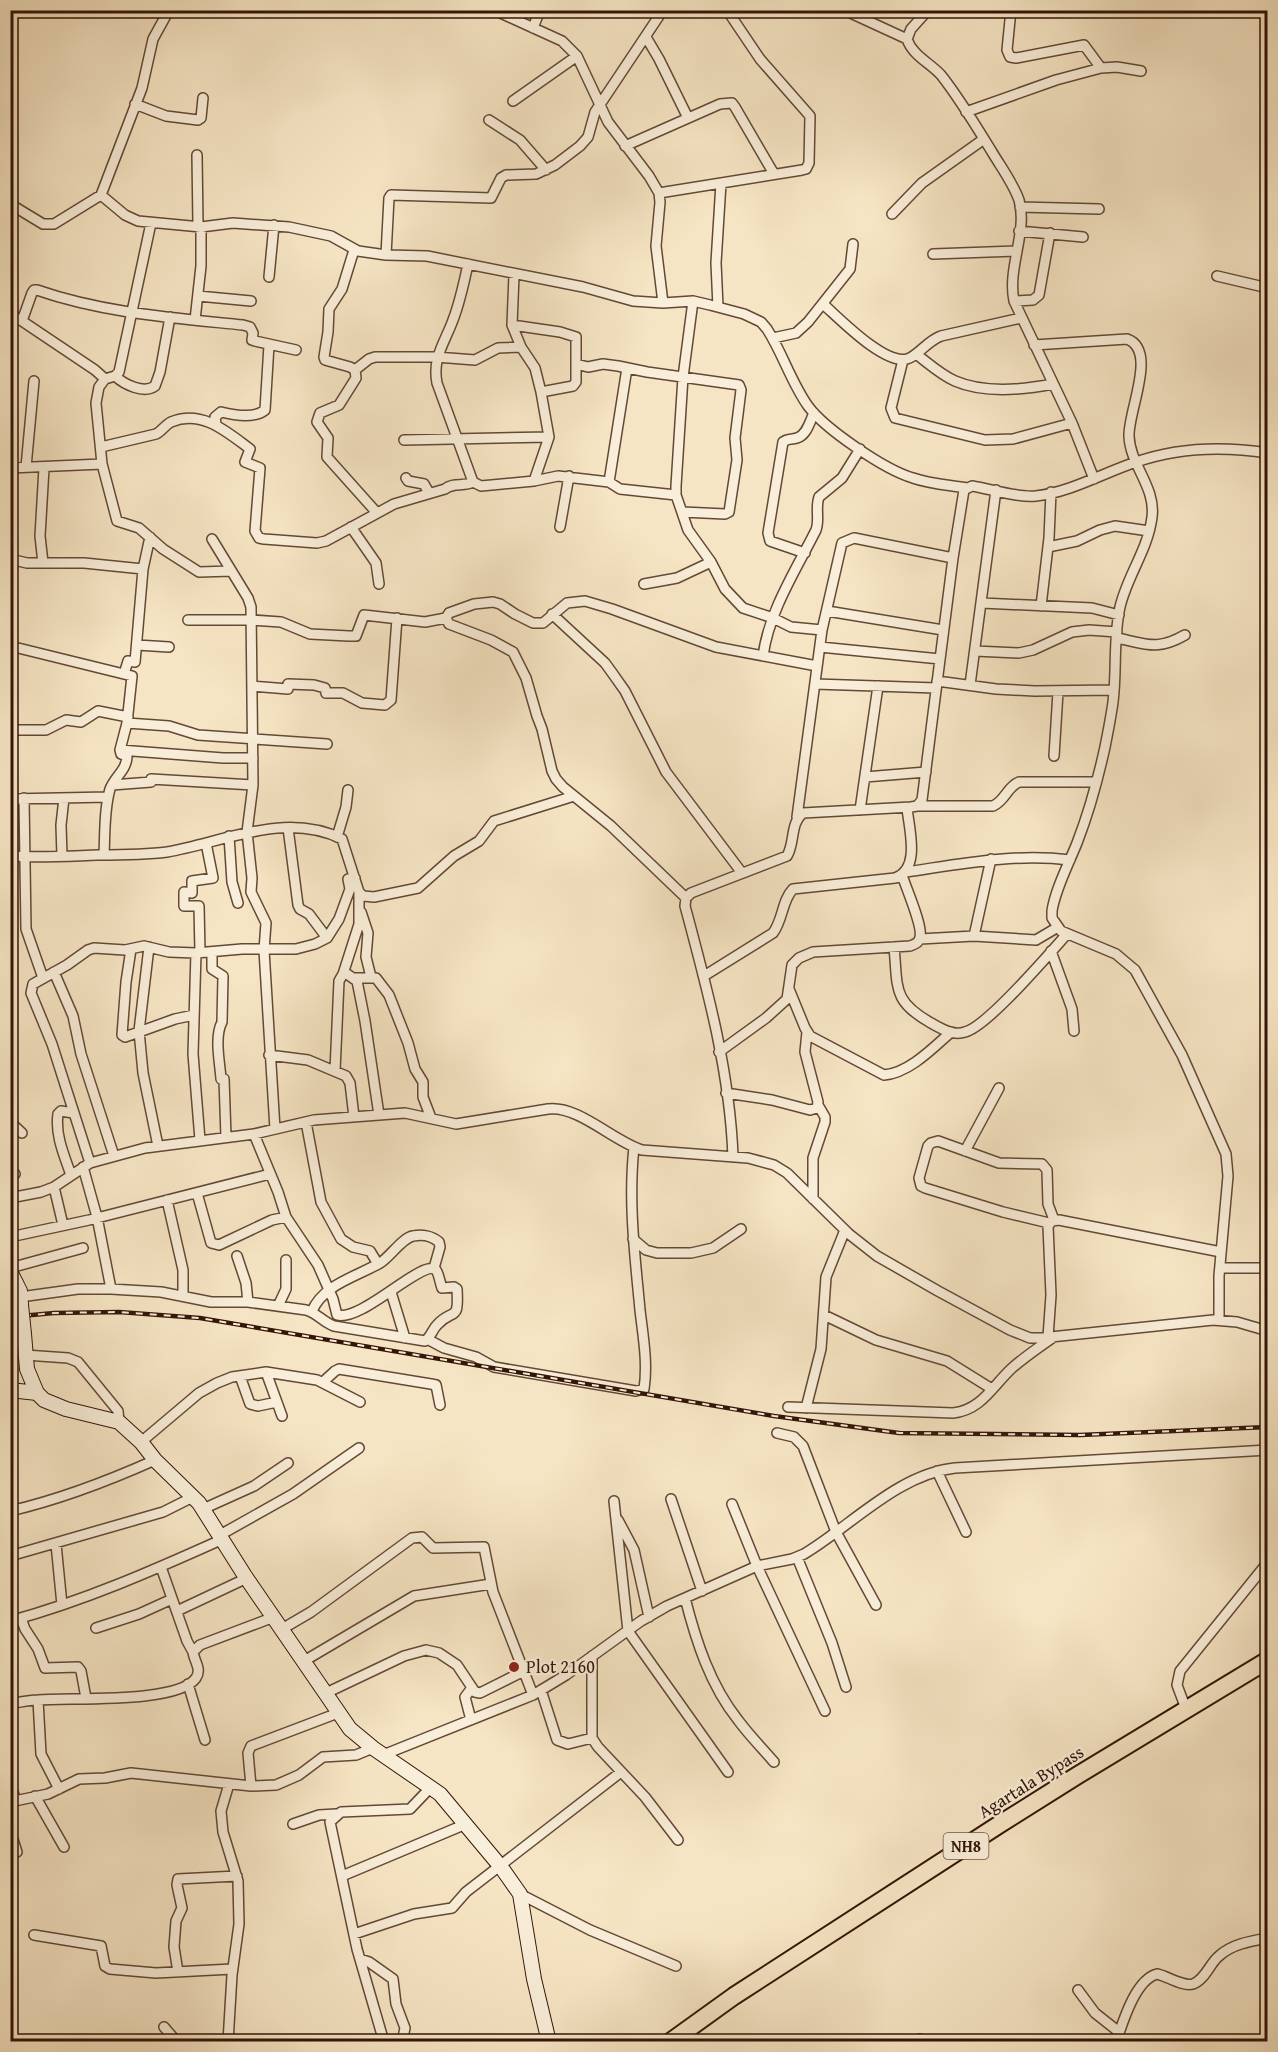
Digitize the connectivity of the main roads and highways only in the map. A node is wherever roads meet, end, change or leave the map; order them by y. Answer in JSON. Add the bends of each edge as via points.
{"nodes":[{"id":1,"x":10,"y":1270,"type":"edge"},
{"id":2,"x":27,"y":1369,"type":"junction"},
{"id":3,"x":10,"y":1388,"type":"edge"},
{"id":4,"x":37,"y":1393,"type":"junction"},
{"id":5,"x":1268,"y":1660,"type":"edge"},
{"id":6,"x":549,"y":2042,"type":"edge"},
{"id":7,"x":670,"y":2042,"type":"edge"}],
"edges":[{"from":1,"to":2,"type":"main road","bridge":true,"via":[[21,1301]]},
{"from":2,"to":3,"type":"main road"},
{"from":2,"to":4,"type":"main road"},
{"from":3,"to":4,"type":"main road"},
{"from":4,"to":6,"type":"main road","via":[[66,1409],[119,1422],[141,1442],[203,1509],[350,1729],[451,1805],[501,1867],[520,1894]]},
{"from":5,"to":7,"type":"highway","name":"Agartala Bypass","number":"NH8","via":[[1077,1774],[734,1996]]}]}
